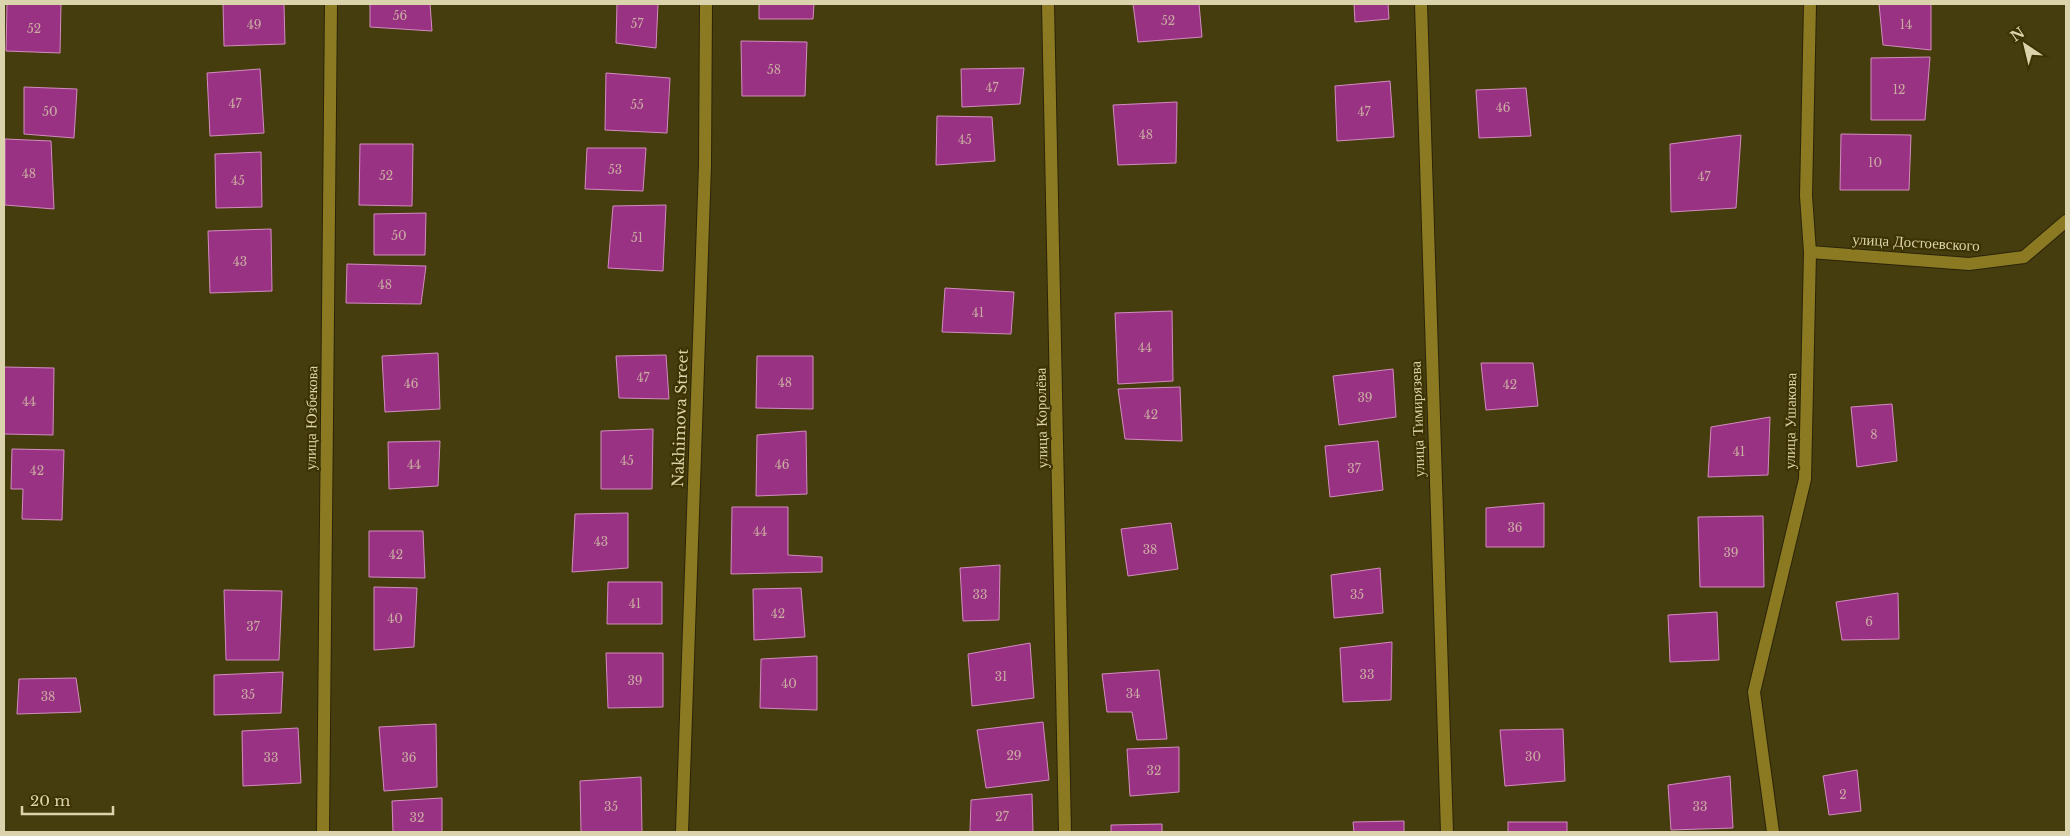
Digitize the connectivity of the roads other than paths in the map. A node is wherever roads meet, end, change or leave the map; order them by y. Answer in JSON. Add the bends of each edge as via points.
{"nodes":[{"id":1,"x":331,"y":4,"type":"edge"},
{"id":2,"x":706,"y":4,"type":"edge"},
{"id":3,"x":1048,"y":4,"type":"edge"},
{"id":4,"x":1421,"y":4,"type":"edge"},
{"id":5,"x":1810,"y":4,"type":"edge"},
{"id":6,"x":2066,"y":220,"type":"edge"},
{"id":7,"x":1810,"y":252,"type":"junction"},
{"id":8,"x":323,"y":832,"type":"edge"},
{"id":9,"x":682,"y":832,"type":"edge"},
{"id":10,"x":1066,"y":832,"type":"edge"},
{"id":11,"x":1447,"y":832,"type":"edge"},
{"id":12,"x":1773,"y":832,"type":"edge"}],
"edges":[{"from":1,"to":8,"type":"street","name":"улица Юзбекова"},
{"from":2,"to":9,"type":"street","name":"Nakhimova Street","via":[[705,165]]},
{"from":3,"to":10,"type":"street","name":"улица Королёва"},
{"from":4,"to":11,"type":"street","name":"улица Тимирязева"},
{"from":5,"to":7,"type":"street","name":"улица Ушакова","via":[[1806,196]]},
{"from":6,"to":7,"type":"street","name":"улица Достоевского","via":[[2024,257],[1969,264]]},
{"from":7,"to":12,"type":"street","name":"улица Ушакова","via":[[1805,479],[1754,692]]}]}
